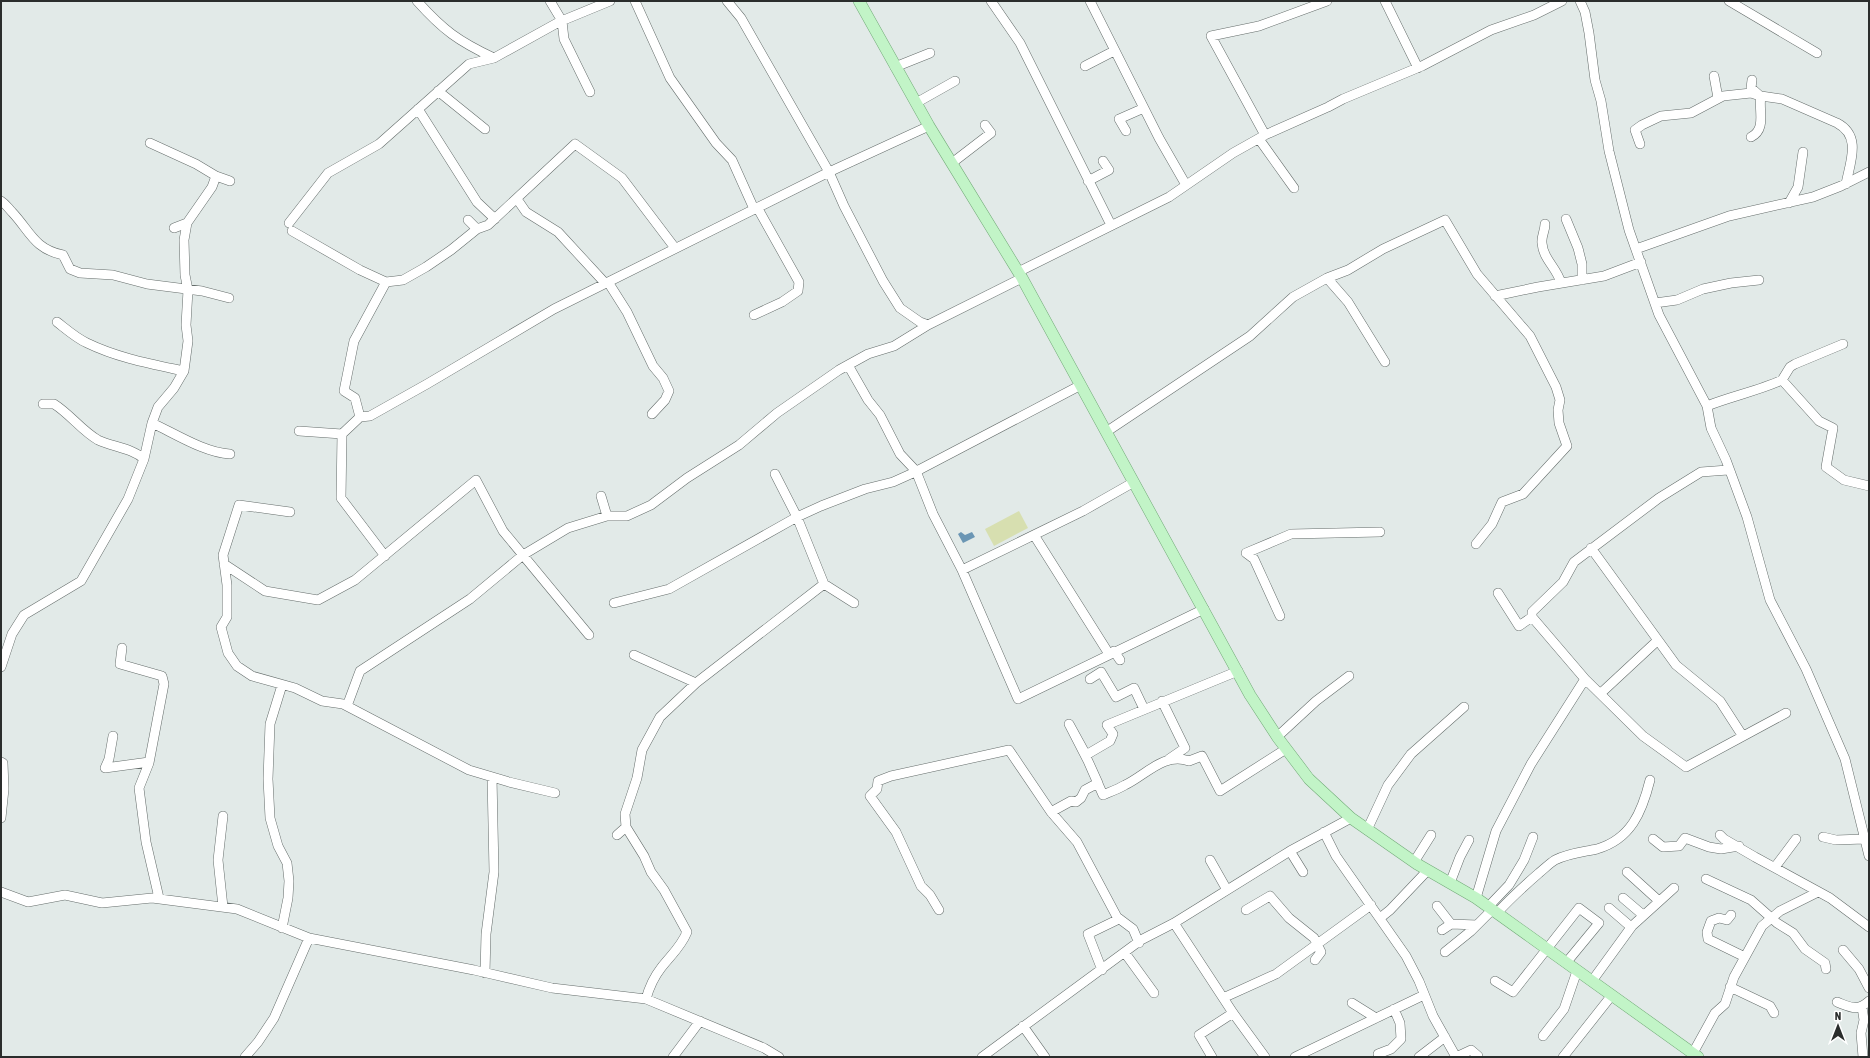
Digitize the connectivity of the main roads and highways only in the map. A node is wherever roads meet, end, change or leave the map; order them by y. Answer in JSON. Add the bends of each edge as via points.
{"nodes":[{"id":1,"x":859,"y":1,"type":"edge"},
{"id":2,"x":1696,"y":1055,"type":"edge"}],
"edges":[{"from":1,"to":2,"type":"main road","via":[[929,126],[1020,275],[1250,695],[1277,737],[1309,779],[1367,830],[1414,862],[1476,898]]}]}
